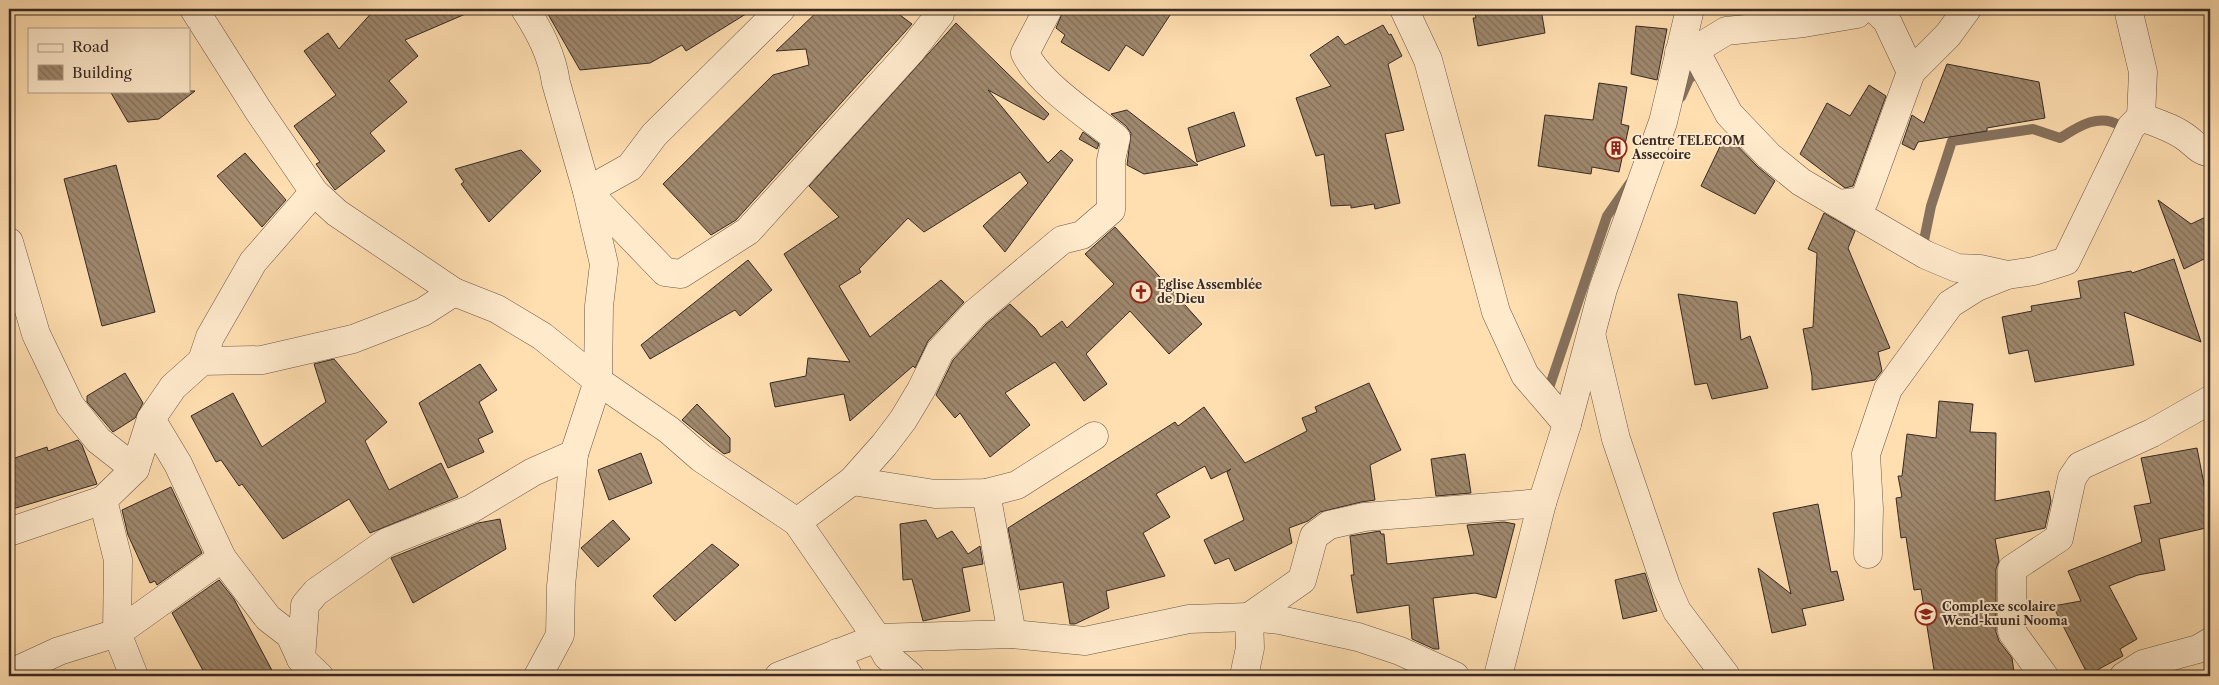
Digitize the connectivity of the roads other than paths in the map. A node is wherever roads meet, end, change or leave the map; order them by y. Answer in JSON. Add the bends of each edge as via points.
{"nodes":[{"id":1,"x":194,"y":9,"type":"edge"},
{"id":2,"x":525,"y":9,"type":"edge"},
{"id":3,"x":781,"y":9,"type":"edge"},
{"id":4,"x":938,"y":9,"type":"edge"},
{"id":5,"x":1048,"y":9,"type":"edge"},
{"id":6,"x":1404,"y":9,"type":"edge"},
{"id":7,"x":1690,"y":9,"type":"edge"},
{"id":8,"x":1967,"y":9,"type":"edge"},
{"id":9,"x":2128,"y":9,"type":"edge"},
{"id":10,"x":1864,"y":10,"type":"edge"},
{"id":11,"x":1687,"y":51,"type":"junction"},
{"id":12,"x":1911,"y":72,"type":"junction"},
{"id":13,"x":2141,"y":117,"type":"junction"},
{"id":14,"x":2210,"y":153,"type":"edge"},
{"id":15,"x":587,"y":191,"type":"junction"},
{"id":16,"x":314,"y":192,"type":"junction"},
{"id":17,"x":1839,"y":204,"type":"junction"},
{"id":18,"x":9,"y":242,"type":"edge"},
{"id":19,"x":2007,"y":275,"type":"junction"},
{"id":20,"x":454,"y":292,"type":"junction"},
{"id":21,"x":1591,"y":333,"type":"junction"},
{"id":22,"x":202,"y":361,"type":"junction"},
{"id":23,"x":598,"y":381,"type":"junction"},
{"id":24,"x":2210,"y":400,"type":"edge"},
{"id":25,"x":151,"y":419,"type":"junction"},
{"id":26,"x":1567,"y":424,"type":"junction"},
{"id":27,"x":1094,"y":436,"type":"dead end"},
{"id":28,"x":574,"y":454,"type":"junction"},
{"id":29,"x":135,"y":469,"type":"junction"},
{"id":30,"x":852,"y":481,"type":"junction"},
{"id":31,"x":986,"y":493,"type":"junction"},
{"id":32,"x":104,"y":500,"type":"junction"},
{"id":33,"x":1542,"y":503,"type":"junction"},
{"id":34,"x":797,"y":522,"type":"junction"},
{"id":35,"x":9,"y":532,"type":"edge"},
{"id":36,"x":1868,"y":554,"type":"dead end"},
{"id":37,"x":222,"y":558,"type":"junction"},
{"id":38,"x":1250,"y":617,"type":"junction"},
{"id":39,"x":118,"y":633,"type":"junction"},
{"id":40,"x":1012,"y":634,"type":"junction"},
{"id":41,"x":877,"y":638,"type":"junction"},
{"id":42,"x":2210,"y":642,"type":"edge"},
{"id":43,"x":843,"y":664,"type":"edge"},
{"id":44,"x":310,"y":668,"type":"edge"},
{"id":45,"x":2138,"y":672,"type":"edge"},
{"id":46,"x":9,"y":674,"type":"edge"},
{"id":47,"x":134,"y":676,"type":"edge"},
{"id":48,"x":538,"y":676,"type":"edge"},
{"id":49,"x":779,"y":676,"type":"edge"},
{"id":50,"x":910,"y":676,"type":"edge"},
{"id":51,"x":1244,"y":676,"type":"edge"},
{"id":52,"x":1455,"y":676,"type":"edge"},
{"id":53,"x":1498,"y":676,"type":"edge"},
{"id":54,"x":1726,"y":676,"type":"edge"},
{"id":55,"x":2044,"y":676,"type":"edge"}],
"edges":[{"from":1,"to":16,"type":"street"},
{"from":2,"to":15,"type":"street","via":[[540,32],[554,65],[556,83]]},
{"from":3,"to":15,"type":"street","via":[[654,135],[630,167]]},
{"from":4,"to":15,"type":"street","via":[[940,14],[911,51],[748,231],[681,274],[665,272]]},
{"from":5,"to":30,"type":"street","via":[[1025,53],[1031,66],[1044,79],[1116,138],[1111,210],[1082,235],[1062,240],[975,313],[940,351],[904,420]]},
{"from":6,"to":26,"type":"street","via":[[1428,60],[1496,312],[1525,375]]},
{"from":7,"to":11,"type":"street"},
{"from":8,"to":12,"type":"street","via":[[1948,35]]},
{"from":9,"to":13,"type":"street","via":[[2143,72]]},
{"from":10,"to":11,"type":"street","via":[[1804,23],[1726,31]]},
{"from":10,"to":12,"type":"street","via":[[1887,20]]},
{"from":11,"to":17,"type":"street","via":[[1729,114],[1769,156],[1801,182]]},
{"from":11,"to":21,"type":"street","via":[[1603,289]]},
{"from":12,"to":17,"type":"street","via":[[1864,201]]},
{"from":13,"to":14,"type":"street","via":[[2164,125],[2188,139],[2199,150]]},
{"from":13,"to":19,"type":"street","via":[[2131,127],[2066,261]]},
{"from":15,"to":23,"type":"street","via":[[604,264],[599,306]]},
{"from":16,"to":20,"type":"street","via":[[337,213]]},
{"from":16,"to":22,"type":"street","via":[[253,262],[210,337]]},
{"from":17,"to":19,"type":"street","via":[[1926,255],[1957,268]]},
{"from":18,"to":29,"type":"street","via":[[36,334],[70,405],[98,440]]},
{"from":19,"to":36,"type":"street","via":[[1977,287],[1950,304],[1888,389],[1866,454]]},
{"from":20,"to":22,"type":"street","via":[[423,312],[353,339],[262,360]]},
{"from":20,"to":23,"type":"street","via":[[522,323]]},
{"from":21,"to":26,"type":"street"},
{"from":21,"to":54,"type":"street","via":[[1616,440],[1666,586],[1677,612]]},
{"from":22,"to":25,"type":"street","via":[[173,387]]},
{"from":23,"to":28,"type":"street"},
{"from":23,"to":34,"type":"street","via":[[669,430],[701,458]]},
{"from":24,"to":55,"type":"street","via":[[2152,433],[2080,466],[2072,478],[2060,538],[2012,569],[2012,632]]},
{"from":25,"to":29,"type":"street"},
{"from":25,"to":37,"type":"street","via":[[178,464]]},
{"from":26,"to":33,"type":"street"},
{"from":27,"to":31,"type":"street","via":[[1017,485]]},
{"from":28,"to":44,"type":"street","via":[[533,472],[471,509],[387,542],[316,592],[305,605]]},
{"from":28,"to":48,"type":"street","via":[[561,586],[560,635]]},
{"from":29,"to":32,"type":"street"},
{"from":30,"to":31,"type":"street","via":[[935,494]]},
{"from":30,"to":34,"type":"street"},
{"from":31,"to":40,"type":"street"},
{"from":32,"to":35,"type":"street"},
{"from":32,"to":39,"type":"street","via":[[118,560]]},
{"from":33,"to":38,"type":"street","via":[[1364,517],[1329,525],[1314,536],[1302,580]]},
{"from":33,"to":53,"type":"street"},
{"from":34,"to":41,"type":"street"},
{"from":37,"to":39,"type":"street"},
{"from":37,"to":44,"type":"street","via":[[268,618],[290,635]]},
{"from":38,"to":40,"type":"street","via":[[1189,619],[1085,641]]},
{"from":38,"to":51,"type":"street","via":[[1250,648]]},
{"from":38,"to":52,"type":"street","via":[[1280,620],[1358,637],[1400,651]]},
{"from":39,"to":46,"type":"street","via":[[59,651]]},
{"from":39,"to":47,"type":"street"},
{"from":40,"to":41,"type":"street"},
{"from":41,"to":43,"type":"street"},
{"from":41,"to":50,"type":"street","via":[[887,656]]},
{"from":42,"to":45,"type":"street"},
{"from":43,"to":49,"type":"street"}]}
